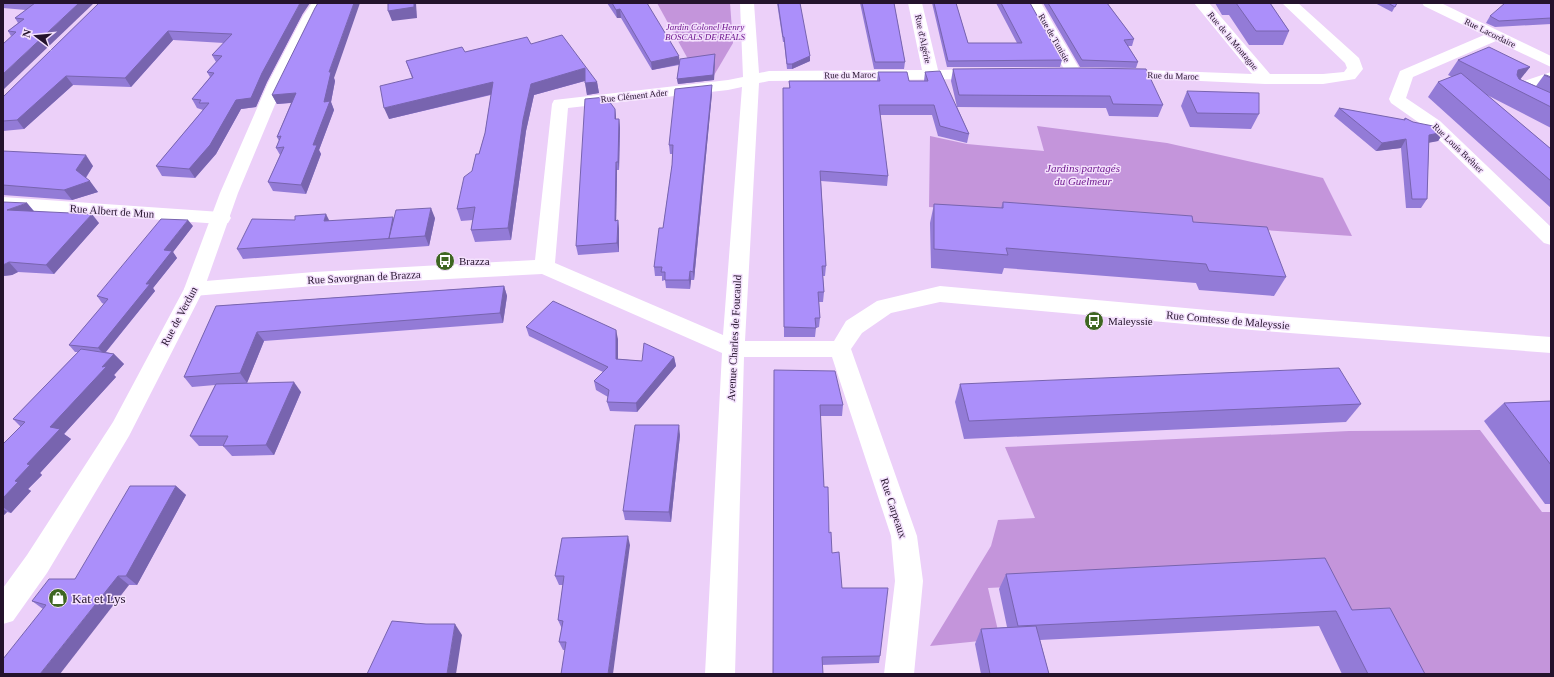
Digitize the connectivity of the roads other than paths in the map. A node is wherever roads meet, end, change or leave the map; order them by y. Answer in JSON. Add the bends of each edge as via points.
{"nodes":[{"id":1,"x":319,"y":3,"type":"edge"},
{"id":2,"x":747,"y":3,"type":"edge"},
{"id":3,"x":915,"y":3,"type":"edge"},
{"id":4,"x":1034,"y":3,"type":"edge"},
{"id":5,"x":1201,"y":3,"type":"edge"},
{"id":6,"x":1289,"y":3,"type":"edge"},
{"id":7,"x":1429,"y":3,"type":"edge"},
{"id":8,"x":1495,"y":36,"type":"junction"},
{"id":9,"x":1551,"y":62,"type":"edge"},
{"id":10,"x":1058,"y":73,"type":"edge"},
{"id":11,"x":1090,"y":73,"type":"junction"},
{"id":12,"x":931,"y":74,"type":"junction"},
{"id":13,"x":995,"y":74,"type":"edge"},
{"id":14,"x":1551,"y":77,"type":"edge"},
{"id":15,"x":751,"y":79,"type":"junction"},
{"id":16,"x":1265,"y":79,"type":"junction"},
{"id":17,"x":1551,"y":107,"type":"edge"},
{"id":18,"x":3,"y":203,"type":"edge"},
{"id":19,"x":221,"y":218,"type":"junction"},
{"id":20,"x":1551,"y":238,"type":"edge"},
{"id":21,"x":544,"y":267,"type":"junction"},
{"id":22,"x":194,"y":289,"type":"junction"},
{"id":23,"x":1551,"y":345,"type":"edge"},
{"id":24,"x":733,"y":349,"type":"junction"},
{"id":25,"x":840,"y":349,"type":"junction"},
{"id":26,"x":3,"y":611,"type":"edge"},
{"id":27,"x":720,"y":674,"type":"edge"},
{"id":28,"x":900,"y":674,"type":"edge"}],
"edges":[{"from":1,"to":19,"type":"street","name":"Rue de Verdun","via":[[276,83],[229,193]]},
{"from":2,"to":15,"type":"street","name":"Avenue Charles de Foucauld"},
{"from":3,"to":12,"type":"street","name":"Rue d'Algérie"},
{"from":4,"to":11,"type":"street","name":"Rue de Tunisie"},
{"from":5,"to":16,"type":"street","name":"Rue de la Montagne"},
{"from":6,"to":16,"type":"street","name":"Rue du Maroc","via":[[1354,61],[1355,69],[1349,76],[1323,79]]},
{"from":7,"to":8,"type":"street","name":"Rue Lacordaire"},
{"from":8,"to":9,"type":"street","name":"Rue Lacordaire"},
{"from":8,"to":20,"type":"street","name":"Rue Louis Bréhier","via":[[1406,74],[1397,99],[1434,124]]},
{"from":10,"to":11,"type":"street","name":"Rue du Maroc"},
{"from":11,"to":16,"type":"street","name":"Rue du Maroc"},
{"from":12,"to":13,"type":"street","name":"Rue du Maroc"},
{"from":12,"to":15,"type":"street","name":"Rue du Maroc","via":[[769,76]]},
{"from":14,"to":17,"type":"street","via":[[1515,89]]},
{"from":15,"to":21,"type":"street","name":"Rue Clément Ader","via":[[728,85],[560,104]]},
{"from":15,"to":24,"type":"street","name":"Avenue Charles de Foucauld"},
{"from":18,"to":19,"type":"street","name":"Rue Albert de Mun"},
{"from":19,"to":22,"type":"street","name":"Rue de Verdun"},
{"from":21,"to":22,"type":"street","name":"Rue Savorgnan de Brazza","via":[[314,279]]},
{"from":21,"to":24,"type":"street","name":"Rue Savorgnan de Brazza"},
{"from":22,"to":26,"type":"street","name":"Rue de Verdun","via":[[121,429],[37,564]]},
{"from":23,"to":25,"type":"street","name":"Rue Comtesse de Maleyssie","via":[[940,294],[885,307],[854,327]]},
{"from":24,"to":25,"type":"street"},
{"from":24,"to":27,"type":"street","name":"Avenue Charles de Foucauld"},
{"from":25,"to":28,"type":"street","name":"Rue Carpeaux","via":[[904,536],[909,580]]}]}
